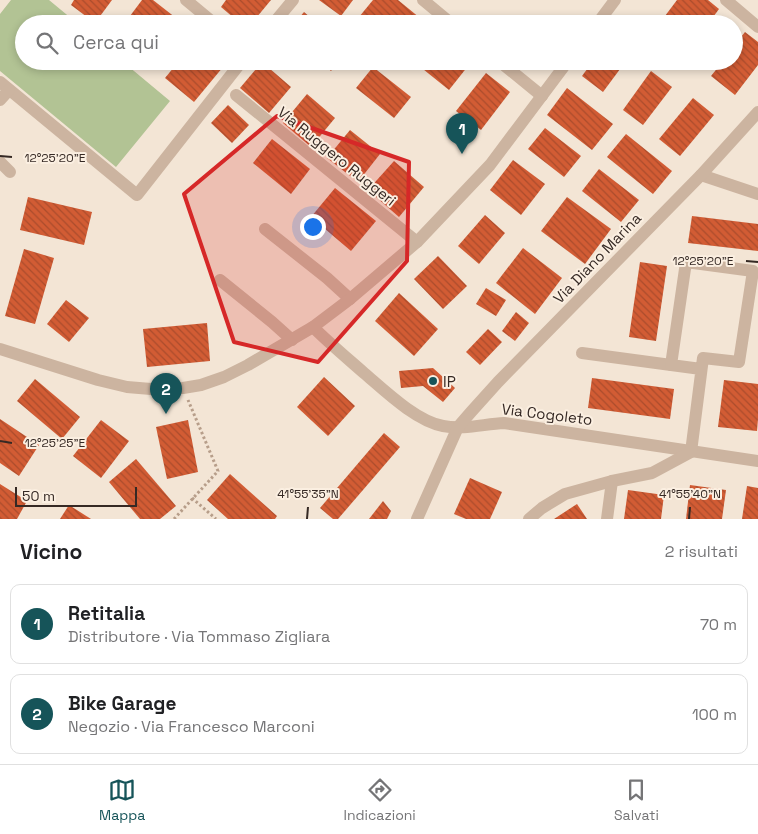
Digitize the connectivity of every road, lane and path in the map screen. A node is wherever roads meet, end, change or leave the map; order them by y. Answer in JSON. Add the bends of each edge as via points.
{"nodes":[{"id":1,"x":186,"y":0,"type":"edge"},
{"id":2,"x":293,"y":0,"type":"edge"},
{"id":3,"x":423,"y":0,"type":"edge"},
{"id":4,"x":615,"y":0,"type":"edge"},
{"id":5,"x":730,"y":4,"type":"edge"},
{"id":6,"x":204,"y":15,"type":"edge"},
{"id":7,"x":280,"y":15,"type":"edge"},
{"id":8,"x":441,"y":15,"type":"edge"},
{"id":9,"x":604,"y":15,"type":"edge"},
{"id":10,"x":758,"y":27,"type":"edge"},
{"id":11,"x":235,"y":70,"type":"edge"},
{"id":12,"x":510,"y":70,"type":"edge"},
{"id":13,"x":561,"y":70,"type":"edge"},
{"id":14,"x":5,"y":86,"type":"edge"},
{"id":15,"x":236,"y":95,"type":"dead end"},
{"id":16,"x":542,"y":96,"type":"junction"},
{"id":17,"x":0,"y":100,"type":"edge"},
{"id":18,"x":758,"y":112,"type":"edge"},
{"id":19,"x":0,"y":162,"type":"edge"},
{"id":20,"x":10,"y":172,"type":"dead end"},
{"id":21,"x":701,"y":175,"type":"junction"},
{"id":22,"x":758,"y":194,"type":"edge"},
{"id":23,"x":265,"y":229,"type":"dead end"},
{"id":24,"x":417,"y":242,"type":"junction"},
{"id":25,"x":220,"y":280,"type":"dead end"},
{"id":26,"x":350,"y":298,"type":"junction"},
{"id":27,"x":312,"y":327,"type":"junction"},
{"id":28,"x":292,"y":340,"type":"junction"},
{"id":29,"x":0,"y":349,"type":"edge"},
{"id":30,"x":582,"y":353,"type":"dead end"},
{"id":31,"x":671,"y":365,"type":"junction"},
{"id":32,"x":701,"y":370,"type":"junction"},
{"id":33,"x":183,"y":388,"type":"junction"},
{"id":34,"x":458,"y":428,"type":"junction"},
{"id":35,"x":691,"y":452,"type":"junction"},
{"id":36,"x":758,"y":461,"type":"edge"},
{"id":37,"x":612,"y":481,"type":"junction"},
{"id":38,"x":192,"y":498,"type":"junction"},
{"id":39,"x":174,"y":519,"type":"edge"},
{"id":40,"x":216,"y":519,"type":"edge"},
{"id":41,"x":417,"y":519,"type":"edge"},
{"id":42,"x":529,"y":519,"type":"edge"},
{"id":43,"x":607,"y":519,"type":"edge"}],
"edges":[{"from":1,"to":6,"type":"street"},
{"from":2,"to":7,"type":"street"},
{"from":3,"to":8,"type":"street"},
{"from":4,"to":9,"type":"street"},
{"from":5,"to":10,"type":"street"},
{"from":11,"to":14,"type":"street","via":[[137,195]]},
{"from":12,"to":16,"type":"street"},
{"from":13,"to":16,"type":"street"},
{"from":14,"to":17,"type":"street"},
{"from":15,"to":24,"type":"street","name":"Via Ruggero Ruggeri"},
{"from":16,"to":24,"type":"street","via":[[490,165]]},
{"from":18,"to":21,"type":"street","name":"Via Diano Marina"},
{"from":19,"to":20,"type":"street"},
{"from":21,"to":22,"type":"street"},
{"from":21,"to":34,"type":"street","name":"Via Diano Marina","via":[[498,382]]},
{"from":23,"to":26,"type":"street"},
{"from":24,"to":26,"type":"street"},
{"from":25,"to":28,"type":"street"},
{"from":26,"to":27,"type":"street"},
{"from":27,"to":28,"type":"street"},
{"from":27,"to":34,"type":"street","name":"Via Cogoleto","via":[[412,412],[434,424]]},
{"from":28,"to":33,"type":"street","via":[[224,377]]},
{"from":29,"to":33,"type":"street","via":[[126,387]]},
{"from":30,"to":31,"type":"street"},
{"from":31,"to":32,"type":"street"},
{"from":31,"to":32,"type":"street","via":[[686,262],[753,271],[739,362],[703,358]]},
{"from":32,"to":35,"type":"street"},
{"from":33,"to":38,"type":"path","via":[[218,471]]},
{"from":34,"to":35,"type":"street","name":"Via Cogoleto","via":[[504,423]]},
{"from":34,"to":41,"type":"street","name":"Via Diano Marina"},
{"from":35,"to":36,"type":"street","name":"Via Cogoleto"},
{"from":35,"to":37,"type":"street","via":[[652,473]]},
{"from":37,"to":42,"type":"street","via":[[565,494]]},
{"from":37,"to":43,"type":"street"},
{"from":38,"to":39,"type":"path"},
{"from":38,"to":40,"type":"path"}]}
